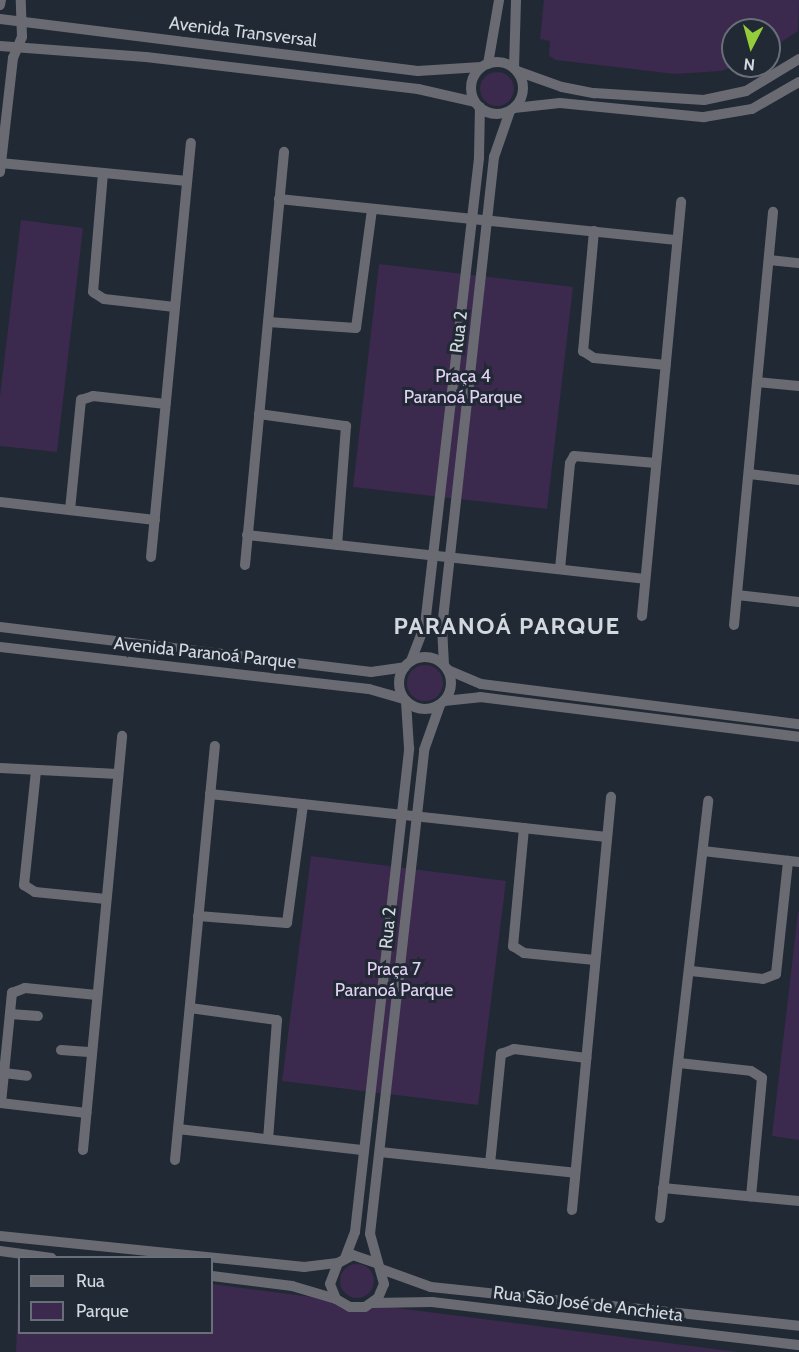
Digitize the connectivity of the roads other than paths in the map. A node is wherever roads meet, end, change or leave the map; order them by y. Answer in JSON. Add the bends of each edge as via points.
{"nodes":[{"id":1,"x":1,"y":0,"type":"edge"},
{"id":2,"x":21,"y":0,"type":"edge"},
{"id":3,"x":499,"y":0,"type":"edge"},
{"id":4,"x":516,"y":0,"type":"edge"},
{"id":5,"x":0,"y":5,"type":"edge"},
{"id":6,"x":0,"y":19,"type":"edge"},
{"id":7,"x":22,"y":21,"type":"junction"},
{"id":8,"x":0,"y":46,"type":"edge"},
{"id":9,"x":20,"y":46,"type":"junction"},
{"id":10,"x":799,"y":59,"type":"edge"},
{"id":11,"x":485,"y":66,"type":"junction"},
{"id":12,"x":516,"y":70,"type":"junction"},
{"id":13,"x":799,"y":82,"type":"edge"},
{"id":14,"x":477,"y":105,"type":"junction"},
{"id":15,"x":512,"y":110,"type":"junction"},
{"id":16,"x":190,"y":143,"type":"dead end"},
{"id":17,"x":284,"y":152,"type":"dead end"},
{"id":18,"x":0,"y":166,"type":"edge"},
{"id":19,"x":103,"y":173,"type":"junction"},
{"id":20,"x":187,"y":181,"type":"junction"},
{"id":21,"x":279,"y":199,"type":"junction"},
{"id":22,"x":681,"y":202,"type":"dead end"},
{"id":23,"x":372,"y":210,"type":"junction"},
{"id":24,"x":774,"y":212,"type":"dead end"},
{"id":25,"x":471,"y":220,"type":"junction"},
{"id":26,"x":489,"y":221,"type":"junction"},
{"id":27,"x":594,"y":231,"type":"junction"},
{"id":28,"x":677,"y":240,"type":"junction"},
{"id":29,"x":769,"y":260,"type":"junction"},
{"id":30,"x":799,"y":263,"type":"edge"},
{"id":31,"x":175,"y":307,"type":"junction"},
{"id":32,"x":268,"y":322,"type":"junction"},
{"id":33,"x":666,"y":365,"type":"junction"},
{"id":34,"x":758,"y":382,"type":"junction"},
{"id":35,"x":799,"y":386,"type":"edge"},
{"id":36,"x":166,"y":404,"type":"junction"},
{"id":37,"x":259,"y":414,"type":"junction"},
{"id":38,"x":656,"y":463,"type":"junction"},
{"id":39,"x":749,"y":474,"type":"junction"},
{"id":40,"x":799,"y":480,"type":"edge"},
{"id":41,"x":0,"y":502,"type":"edge"},
{"id":42,"x":70,"y":510,"type":"junction"},
{"id":43,"x":155,"y":520,"type":"junction"},
{"id":44,"x":248,"y":535,"type":"junction"},
{"id":45,"x":337,"y":545,"type":"junction"},
{"id":46,"x":432,"y":555,"type":"junction"},
{"id":47,"x":151,"y":557,"type":"dead end"},
{"id":48,"x":450,"y":557,"type":"junction"},
{"id":49,"x":245,"y":566,"type":"dead end"},
{"id":50,"x":560,"y":569,"type":"junction"},
{"id":51,"x":645,"y":579,"type":"junction"},
{"id":52,"x":737,"y":595,"type":"junction"},
{"id":53,"x":799,"y":602,"type":"edge"},
{"id":54,"x":642,"y":616,"type":"dead end"},
{"id":55,"x":734,"y":626,"type":"dead end"},
{"id":56,"x":0,"y":627,"type":"edge"},
{"id":57,"x":0,"y":647,"type":"edge"},
{"id":58,"x":408,"y":664,"type":"junction"},
{"id":59,"x":446,"y":668,"type":"junction"},
{"id":60,"x":405,"y":700,"type":"junction"},
{"id":61,"x":442,"y":703,"type":"junction"},
{"id":62,"x":799,"y":724,"type":"edge"},
{"id":63,"x":122,"y":736,"type":"dead end"},
{"id":64,"x":799,"y":737,"type":"edge"},
{"id":65,"x":215,"y":746,"type":"dead end"},
{"id":66,"x":0,"y":768,"type":"edge"},
{"id":67,"x":36,"y":771,"type":"junction"},
{"id":68,"x":118,"y":774,"type":"junction"},
{"id":69,"x":210,"y":794,"type":"junction"},
{"id":70,"x":611,"y":797,"type":"dead end"},
{"id":71,"x":708,"y":801,"type":"dead end"},
{"id":72,"x":303,"y":804,"type":"junction"},
{"id":73,"x":400,"y":814,"type":"junction"},
{"id":74,"x":417,"y":815,"type":"junction"},
{"id":75,"x":524,"y":828,"type":"junction"},
{"id":76,"x":607,"y":837,"type":"junction"},
{"id":77,"x":704,"y":851,"type":"junction"},
{"id":78,"x":794,"y":862,"type":"edge"},
{"id":79,"x":106,"y":899,"type":"junction"},
{"id":80,"x":198,"y":916,"type":"junction"},
{"id":81,"x":595,"y":960,"type":"junction"},
{"id":82,"x":691,"y":972,"type":"junction"},
{"id":83,"x":98,"y":995,"type":"junction"},
{"id":84,"x":190,"y":1008,"type":"junction"},
{"id":85,"x":10,"y":1014,"type":"junction"},
{"id":86,"x":38,"y":1016,"type":"dead end"},
{"id":87,"x":60,"y":1050,"type":"dead end"},
{"id":88,"x":92,"y":1052,"type":"junction"},
{"id":89,"x":586,"y":1058,"type":"junction"},
{"id":90,"x":679,"y":1063,"type":"junction"},
{"id":91,"x":4,"y":1073,"type":"junction"},
{"id":92,"x":27,"y":1076,"type":"dead end"},
{"id":93,"x":0,"y":1103,"type":"edge"},
{"id":94,"x":86,"y":1113,"type":"junction"},
{"id":95,"x":178,"y":1130,"type":"junction"},
{"id":96,"x":267,"y":1139,"type":"junction"},
{"id":97,"x":83,"y":1150,"type":"dead end"},
{"id":98,"x":361,"y":1153,"type":"junction"},
{"id":99,"x":379,"y":1155,"type":"junction"},
{"id":100,"x":176,"y":1160,"type":"dead end"},
{"id":101,"x":490,"y":1164,"type":"junction"},
{"id":102,"x":575,"y":1173,"type":"junction"},
{"id":103,"x":663,"y":1188,"type":"junction"},
{"id":104,"x":751,"y":1196,"type":"junction"},
{"id":105,"x":799,"y":1201,"type":"edge"},
{"id":106,"x":572,"y":1210,"type":"dead end"},
{"id":107,"x":660,"y":1218,"type":"dead end"},
{"id":108,"x":0,"y":1236,"type":"edge"},
{"id":109,"x":0,"y":1251,"type":"edge"},
{"id":110,"x":43,"y":1256,"type":"edge"},
{"id":111,"x":196,"y":1256,"type":"edge"},
{"id":112,"x":213,"y":1258,"type":"edge"},
{"id":113,"x":341,"y":1260,"type":"junction"},
{"id":114,"x":379,"y":1266,"type":"junction"},
{"id":115,"x":213,"y":1276,"type":"edge"},
{"id":116,"x":336,"y":1299,"type":"junction"},
{"id":117,"x":372,"y":1303,"type":"junction"},
{"id":118,"x":799,"y":1326,"type":"edge"},
{"id":119,"x":799,"y":1345,"type":"edge"}],
"edges":[{"from":1,"to":5,"type":"street"},
{"from":2,"to":7,"type":"street"},
{"from":3,"to":11,"type":"street"},
{"from":4,"to":12,"type":"street"},
{"from":6,"to":7,"type":"street","name":"Avenida Transversal"},
{"from":7,"to":9,"type":"street"},
{"from":7,"to":11,"type":"street","name":"Avenida Transversal","via":[[418,71]]},
{"from":8,"to":9,"type":"street","name":"Avenida Transversal"},
{"from":9,"to":14,"type":"street","name":"Avenida Transversal","via":[[418,89]]},
{"from":9,"to":18,"type":"street","via":[[13,58]]},
{"from":10,"to":12,"type":"street","name":"Avenida Transversal","via":[[746,91],[704,100],[594,93],[562,87]]},
{"from":11,"to":12,"type":"street","name":"Avenida Transversal","via":[[502,62]]},
{"from":11,"to":14,"type":"street","via":[[472,80]]},
{"from":12,"to":15,"type":"street","via":[[523,94]]},
{"from":13,"to":15,"type":"street","name":"Avenida Transversal","via":[[752,109],[704,117],[560,103]]},
{"from":14,"to":15,"type":"street","name":"Avenida Transversal","via":[[494,114]]},
{"from":14,"to":25,"type":"street","name":"Rua 2","via":[[479,157]]},
{"from":15,"to":26,"type":"street","name":"Rua 2","via":[[495,157]]},
{"from":16,"to":20,"type":"street"},
{"from":17,"to":21,"type":"street"},
{"from":18,"to":19,"type":"street"},
{"from":19,"to":20,"type":"street"},
{"from":19,"to":31,"type":"street","via":[[93,292],[99,298]]},
{"from":20,"to":31,"type":"street"},
{"from":21,"to":23,"type":"street"},
{"from":21,"to":32,"type":"street"},
{"from":22,"to":28,"type":"street"},
{"from":23,"to":25,"type":"street"},
{"from":23,"to":32,"type":"street","via":[[359,325],[347,330]]},
{"from":24,"to":29,"type":"street"},
{"from":25,"to":26,"type":"street"},
{"from":25,"to":46,"type":"street","name":"Rua 2"},
{"from":26,"to":27,"type":"street"},
{"from":26,"to":48,"type":"street","name":"Rua 2"},
{"from":27,"to":28,"type":"street"},
{"from":27,"to":33,"type":"street","via":[[583,351],[594,358]]},
{"from":28,"to":33,"type":"street"},
{"from":29,"to":30,"type":"street"},
{"from":29,"to":34,"type":"street"},
{"from":31,"to":36,"type":"street"},
{"from":32,"to":37,"type":"street"},
{"from":33,"to":38,"type":"street"},
{"from":34,"to":35,"type":"street"},
{"from":34,"to":39,"type":"street"},
{"from":36,"to":42,"type":"street","via":[[84,397]]},
{"from":36,"to":43,"type":"street"},
{"from":37,"to":44,"type":"street"},
{"from":37,"to":45,"type":"street","via":[[346,426]]},
{"from":38,"to":50,"type":"street","via":[[574,456],[570,463]]},
{"from":38,"to":51,"type":"street"},
{"from":39,"to":40,"type":"street"},
{"from":39,"to":52,"type":"street"},
{"from":41,"to":42,"type":"street"},
{"from":42,"to":43,"type":"street"},
{"from":43,"to":47,"type":"street"},
{"from":44,"to":45,"type":"street"},
{"from":44,"to":49,"type":"street"},
{"from":45,"to":46,"type":"street"},
{"from":46,"to":48,"type":"street"},
{"from":46,"to":58,"type":"street","name":"Rua 2","via":[[425,625]]},
{"from":48,"to":50,"type":"street"},
{"from":48,"to":59,"type":"street","name":"Rua 2","via":[[442,628]]},
{"from":50,"to":51,"type":"street"},
{"from":51,"to":54,"type":"street"},
{"from":52,"to":53,"type":"street"},
{"from":52,"to":55,"type":"street"},
{"from":56,"to":58,"type":"street","name":"Avenida Paranoá Parque","via":[[371,672]]},
{"from":57,"to":60,"type":"street","name":"Avenida Paranoá Parque","via":[[369,689]]},
{"from":58,"to":59,"type":"street","name":"Avenida Paranoá Parque","via":[[428,657]]},
{"from":58,"to":60,"type":"street","via":[[399,680]]},
{"from":59,"to":61,"type":"street","via":[[451,686]]},
{"from":59,"to":62,"type":"street","name":"Avenida Paranoá Parque","via":[[481,684]]},
{"from":60,"to":61,"type":"street","name":"Avenida Paranoá Parque","via":[[426,709]]},
{"from":60,"to":73,"type":"street","name":"Rua 2","via":[[409,748]]},
{"from":61,"to":64,"type":"street","name":"Avenida Paranoá Parque","via":[[480,697]]},
{"from":61,"to":74,"type":"street","name":"Rua 2","via":[[424,750]]},
{"from":63,"to":68,"type":"street"},
{"from":65,"to":69,"type":"street"},
{"from":66,"to":67,"type":"street"},
{"from":67,"to":68,"type":"street"},
{"from":67,"to":79,"type":"street","via":[[24,885],[35,892]]},
{"from":68,"to":79,"type":"street"},
{"from":69,"to":72,"type":"street"},
{"from":69,"to":80,"type":"street"},
{"from":70,"to":76,"type":"street"},
{"from":71,"to":77,"type":"street"},
{"from":72,"to":73,"type":"street"},
{"from":72,"to":80,"type":"street","via":[[290,920],[278,924]]},
{"from":73,"to":74,"type":"street"},
{"from":73,"to":98,"type":"street","name":"Rua 2"},
{"from":74,"to":75,"type":"street"},
{"from":74,"to":99,"type":"street","name":"Rua 2"},
{"from":75,"to":76,"type":"street"},
{"from":75,"to":81,"type":"street","via":[[513,946],[524,953]]},
{"from":76,"to":81,"type":"street"},
{"from":77,"to":78,"type":"street"},
{"from":77,"to":82,"type":"street"},
{"from":78,"to":82,"type":"street","via":[[776,974],[763,979]]},
{"from":79,"to":83,"type":"street"},
{"from":80,"to":84,"type":"street"},
{"from":81,"to":89,"type":"street"},
{"from":82,"to":90,"type":"street"},
{"from":83,"to":85,"type":"street","via":[[19,988],[12,993]]},
{"from":83,"to":88,"type":"street"},
{"from":84,"to":95,"type":"street"},
{"from":84,"to":96,"type":"street","via":[[277,1020]]},
{"from":85,"to":86,"type":"street"},
{"from":85,"to":91,"type":"street"},
{"from":87,"to":88,"type":"street"},
{"from":88,"to":94,"type":"street"},
{"from":89,"to":101,"type":"street","via":[[504,1051]]},
{"from":89,"to":102,"type":"street"},
{"from":90,"to":103,"type":"street"},
{"from":90,"to":104,"type":"street","via":[[751,1071],[762,1078]]},
{"from":91,"to":92,"type":"street"},
{"from":91,"to":93,"type":"street"},
{"from":93,"to":94,"type":"street"},
{"from":94,"to":97,"type":"street"},
{"from":95,"to":96,"type":"street"},
{"from":95,"to":100,"type":"street"},
{"from":96,"to":98,"type":"street"},
{"from":98,"to":99,"type":"street"},
{"from":98,"to":113,"type":"street","name":"Rua 2","via":[[355,1232]]},
{"from":99,"to":101,"type":"street"},
{"from":99,"to":114,"type":"street","name":"Rua 2","via":[[370,1234]]},
{"from":101,"to":102,"type":"street"},
{"from":102,"to":106,"type":"street"},
{"from":103,"to":104,"type":"street"},
{"from":103,"to":107,"type":"street"},
{"from":104,"to":105,"type":"street"},
{"from":108,"to":111,"type":"street","name":"Rua São José de Anchieta"},
{"from":109,"to":110,"type":"street"},
{"from":112,"to":113,"type":"street","name":"Rua São José de Anchieta","via":[[304,1267]]},
{"from":113,"to":114,"type":"street","name":"Rua São José de Anchieta","via":[[362,1255]]},
{"from":113,"to":116,"type":"street","via":[[330,1284]]},
{"from":114,"to":117,"type":"street","via":[[382,1292]]},
{"from":114,"to":118,"type":"street","name":"Rua São José de Anchieta","via":[[431,1287]]},
{"from":115,"to":116,"type":"street","name":"Rua São José de Anchieta","via":[[292,1286]]},
{"from":116,"to":117,"type":"street","name":"Rua São José de Anchieta","via":[[357,1308]]},
{"from":117,"to":119,"type":"street","name":"Rua São José de Anchieta","via":[[432,1302]]}]}
